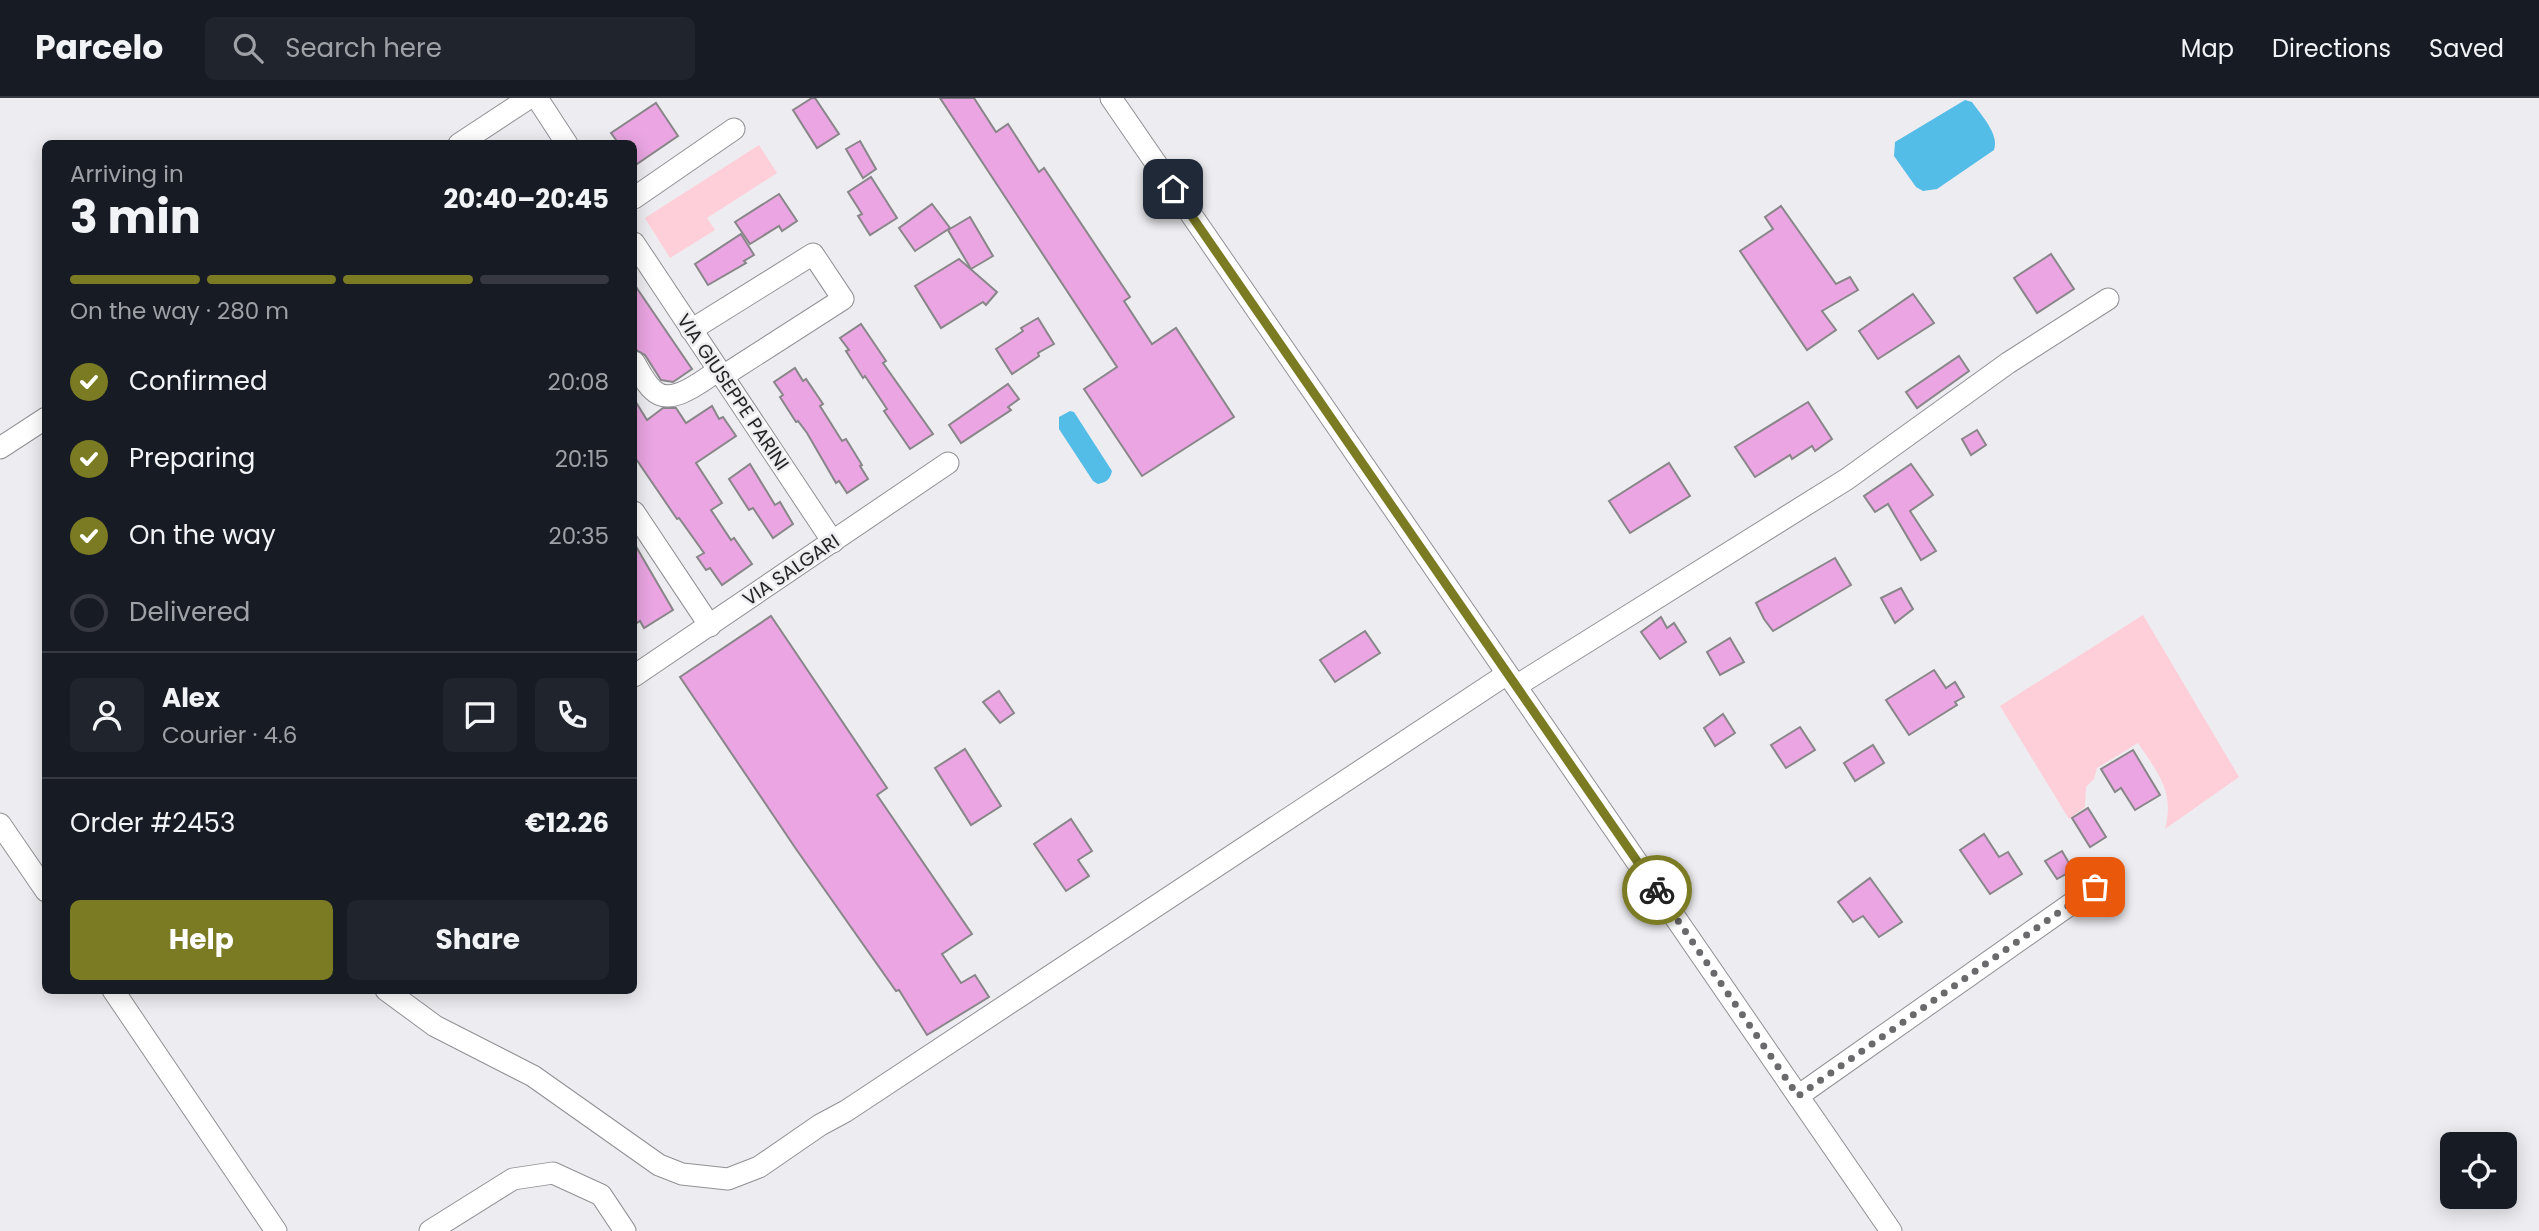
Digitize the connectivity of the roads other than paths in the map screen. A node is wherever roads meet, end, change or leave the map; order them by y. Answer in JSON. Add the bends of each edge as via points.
{"nodes":[{"id":1,"x":529,"y":98,"type":"edge"},
{"id":2,"x":537,"y":98,"type":"edge"},
{"id":3,"x":1111,"y":98,"type":"edge"},
{"id":4,"x":734,"y":129,"type":"dead end"},
{"id":5,"x":465,"y":140,"type":"edge"},
{"id":6,"x":564,"y":140,"type":"edge"},
{"id":7,"x":637,"y":196,"type":"edge"},
{"id":8,"x":637,"y":248,"type":"edge"},
{"id":9,"x":2108,"y":299,"type":"dead end"},
{"id":10,"x":691,"y":330,"type":"junction"},
{"id":11,"x":637,"y":366,"type":"edge"},
{"id":12,"x":721,"y":373,"type":"junction"},
{"id":13,"x":41,"y":427,"type":"edge"},
{"id":14,"x":0,"y":448,"type":"edge"},
{"id":15,"x":948,"y":463,"type":"dead end"},
{"id":16,"x":637,"y":517,"type":"edge"},
{"id":17,"x":833,"y":542,"type":"junction"},
{"id":18,"x":709,"y":626,"type":"junction"},
{"id":19,"x":637,"y":675,"type":"edge"},
{"id":20,"x":1511,"y":680,"type":"junction"},
{"id":21,"x":0,"y":824,"type":"edge"},
{"id":22,"x":42,"y":885,"type":"edge"},
{"id":23,"x":2095,"y":887,"type":"dead end"},
{"id":24,"x":116,"y":994,"type":"edge"},
{"id":25,"x":391,"y":994,"type":"edge"},
{"id":26,"x":1798,"y":1096,"type":"junction"},
{"id":27,"x":276,"y":1231,"type":"edge"},
{"id":28,"x":430,"y":1231,"type":"edge"},
{"id":29,"x":625,"y":1231,"type":"edge"},
{"id":30,"x":1891,"y":1231,"type":"edge"}],
"edges":[{"from":1,"to":5,"type":"street"},
{"from":2,"to":6,"type":"street"},
{"from":3,"to":20,"type":"street"},
{"from":4,"to":7,"type":"street"},
{"from":8,"to":10,"type":"street","name":"VIA GIUSEPPE PARINI"},
{"from":9,"to":20,"type":"street","via":[[2008,363],[1847,479]]},
{"from":10,"to":12,"type":"street","name":"VIA GIUSEPPE PARINI"},
{"from":10,"to":12,"type":"street","via":[[813,254],[843,299]]},
{"from":11,"to":12,"type":"street","via":[[662,396],[681,393]]},
{"from":12,"to":17,"type":"street","name":"VIA GIUSEPPE PARINI"},
{"from":13,"to":14,"type":"street"},
{"from":15,"to":17,"type":"street","name":"VIA SALGARI"},
{"from":16,"to":18,"type":"street"},
{"from":17,"to":18,"type":"street","name":"VIA SALGARI"},
{"from":18,"to":19,"type":"street","name":"VIA SALGARI"},
{"from":20,"to":25,"type":"street","via":[[759,1167],[728,1179],[682,1174],[659,1165],[533,1076],[435,1026]]},
{"from":20,"to":26,"type":"street"},
{"from":21,"to":22,"type":"street"},
{"from":23,"to":26,"type":"street"},
{"from":24,"to":27,"type":"street"},
{"from":26,"to":30,"type":"street"},
{"from":28,"to":29,"type":"street","via":[[513,1179],[553,1173],[601,1195]]}]}
